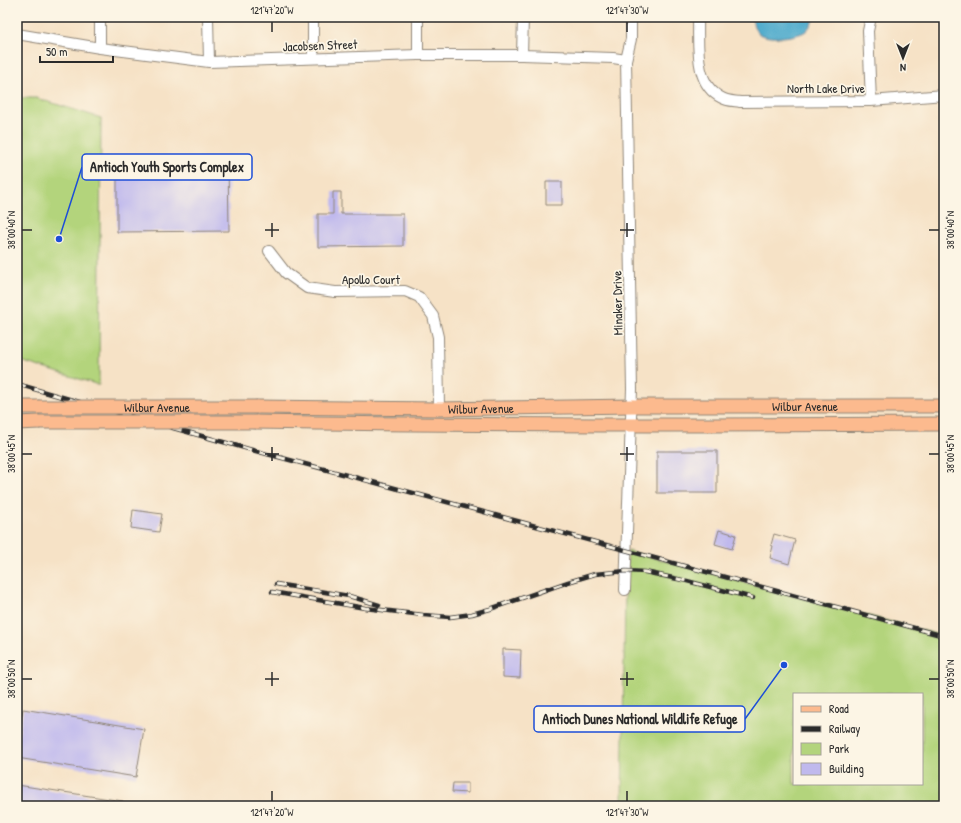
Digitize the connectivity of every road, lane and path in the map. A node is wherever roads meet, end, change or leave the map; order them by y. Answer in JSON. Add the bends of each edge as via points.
{"nodes":[{"id":1,"x":100,"y":17,"type":"edge"},
{"id":2,"x":208,"y":17,"type":"edge"},
{"id":3,"x":312,"y":17,"type":"edge"},
{"id":4,"x":418,"y":17,"type":"edge"},
{"id":5,"x":523,"y":17,"type":"edge"},
{"id":6,"x":631,"y":17,"type":"edge"},
{"id":7,"x":698,"y":17,"type":"edge"},
{"id":8,"x":871,"y":17,"type":"edge"},
{"id":9,"x":17,"y":34,"type":"edge"},
{"id":10,"x":100,"y":48,"type":"junction"},
{"id":11,"x":418,"y":55,"type":"junction"},
{"id":12,"x":522,"y":55,"type":"junction"},
{"id":13,"x":313,"y":58,"type":"junction"},
{"id":14,"x":626,"y":60,"type":"junction"},
{"id":15,"x":209,"y":62,"type":"junction"},
{"id":16,"x":944,"y":95,"type":"edge"},
{"id":17,"x":871,"y":101,"type":"junction"},
{"id":18,"x":269,"y":251,"type":"dead end"},
{"id":19,"x":632,"y":406,"type":"junction"},
{"id":20,"x":944,"y":406,"type":"edge"},
{"id":21,"x":17,"y":407,"type":"edge"},
{"id":22,"x":439,"y":409,"type":"junction"},
{"id":23,"x":944,"y":410,"type":"edge"},
{"id":24,"x":17,"y":422,"type":"edge"},
{"id":25,"x":439,"y":424,"type":"junction"},
{"id":26,"x":908,"y":424,"type":"junction"},
{"id":27,"x":944,"y":424,"type":"edge"},
{"id":28,"x":631,"y":426,"type":"junction"},
{"id":29,"x":625,"y":590,"type":"dead end"}],
"edges":[{"from":1,"to":10,"type":"street"},
{"from":2,"to":15,"type":"street"},
{"from":3,"to":13,"type":"street"},
{"from":4,"to":11,"type":"street"},
{"from":5,"to":12,"type":"street"},
{"from":6,"to":14,"type":"street","name":"Minaker Drive","via":[[631,39]]},
{"from":7,"to":17,"type":"street","name":"North Lake Drive","via":[[699,64],[711,92],[723,99],[740,102]]},
{"from":8,"to":17,"type":"street","via":[[868,31]]},
{"from":9,"to":10,"type":"street","name":"Jacobsen Street"},
{"from":10,"to":15,"type":"street","name":"Jacobsen Street"},
{"from":11,"to":12,"type":"street","name":"Jacobsen Street"},
{"from":11,"to":13,"type":"street","name":"Jacobsen Street"},
{"from":12,"to":14,"type":"street","name":"Jacobsen Street"},
{"from":13,"to":15,"type":"street","name":"Jacobsen Street"},
{"from":14,"to":19,"type":"street","name":"Minaker Drive"},
{"from":16,"to":17,"type":"street","name":"North Lake Drive"},
{"from":18,"to":22,"type":"street","name":"Apollo Court","via":[[286,272],[307,288],[335,292],[405,291],[419,297],[433,316],[438,337]]},
{"from":19,"to":20,"type":"main road","name":"Wilbur Avenue"},
{"from":19,"to":22,"type":"main road","name":"Wilbur Avenue"},
{"from":19,"to":28,"type":"street","name":"Minaker Drive"},
{"from":21,"to":22,"type":"main road","name":"Wilbur Avenue","bridge":true},
{"from":22,"to":25,"type":"main road"},
{"from":23,"to":26,"type":"main road","via":[[913,415]]},
{"from":24,"to":25,"type":"main road","name":"Wilbur Avenue","bridge":true},
{"from":25,"to":28,"type":"main road","name":"Wilbur Avenue"},
{"from":26,"to":27,"type":"main road","name":"Wilbur Avenue"},
{"from":26,"to":28,"type":"main road","name":"Wilbur Avenue"},
{"from":28,"to":29,"type":"street","name":"Minaker Drive"}]}
